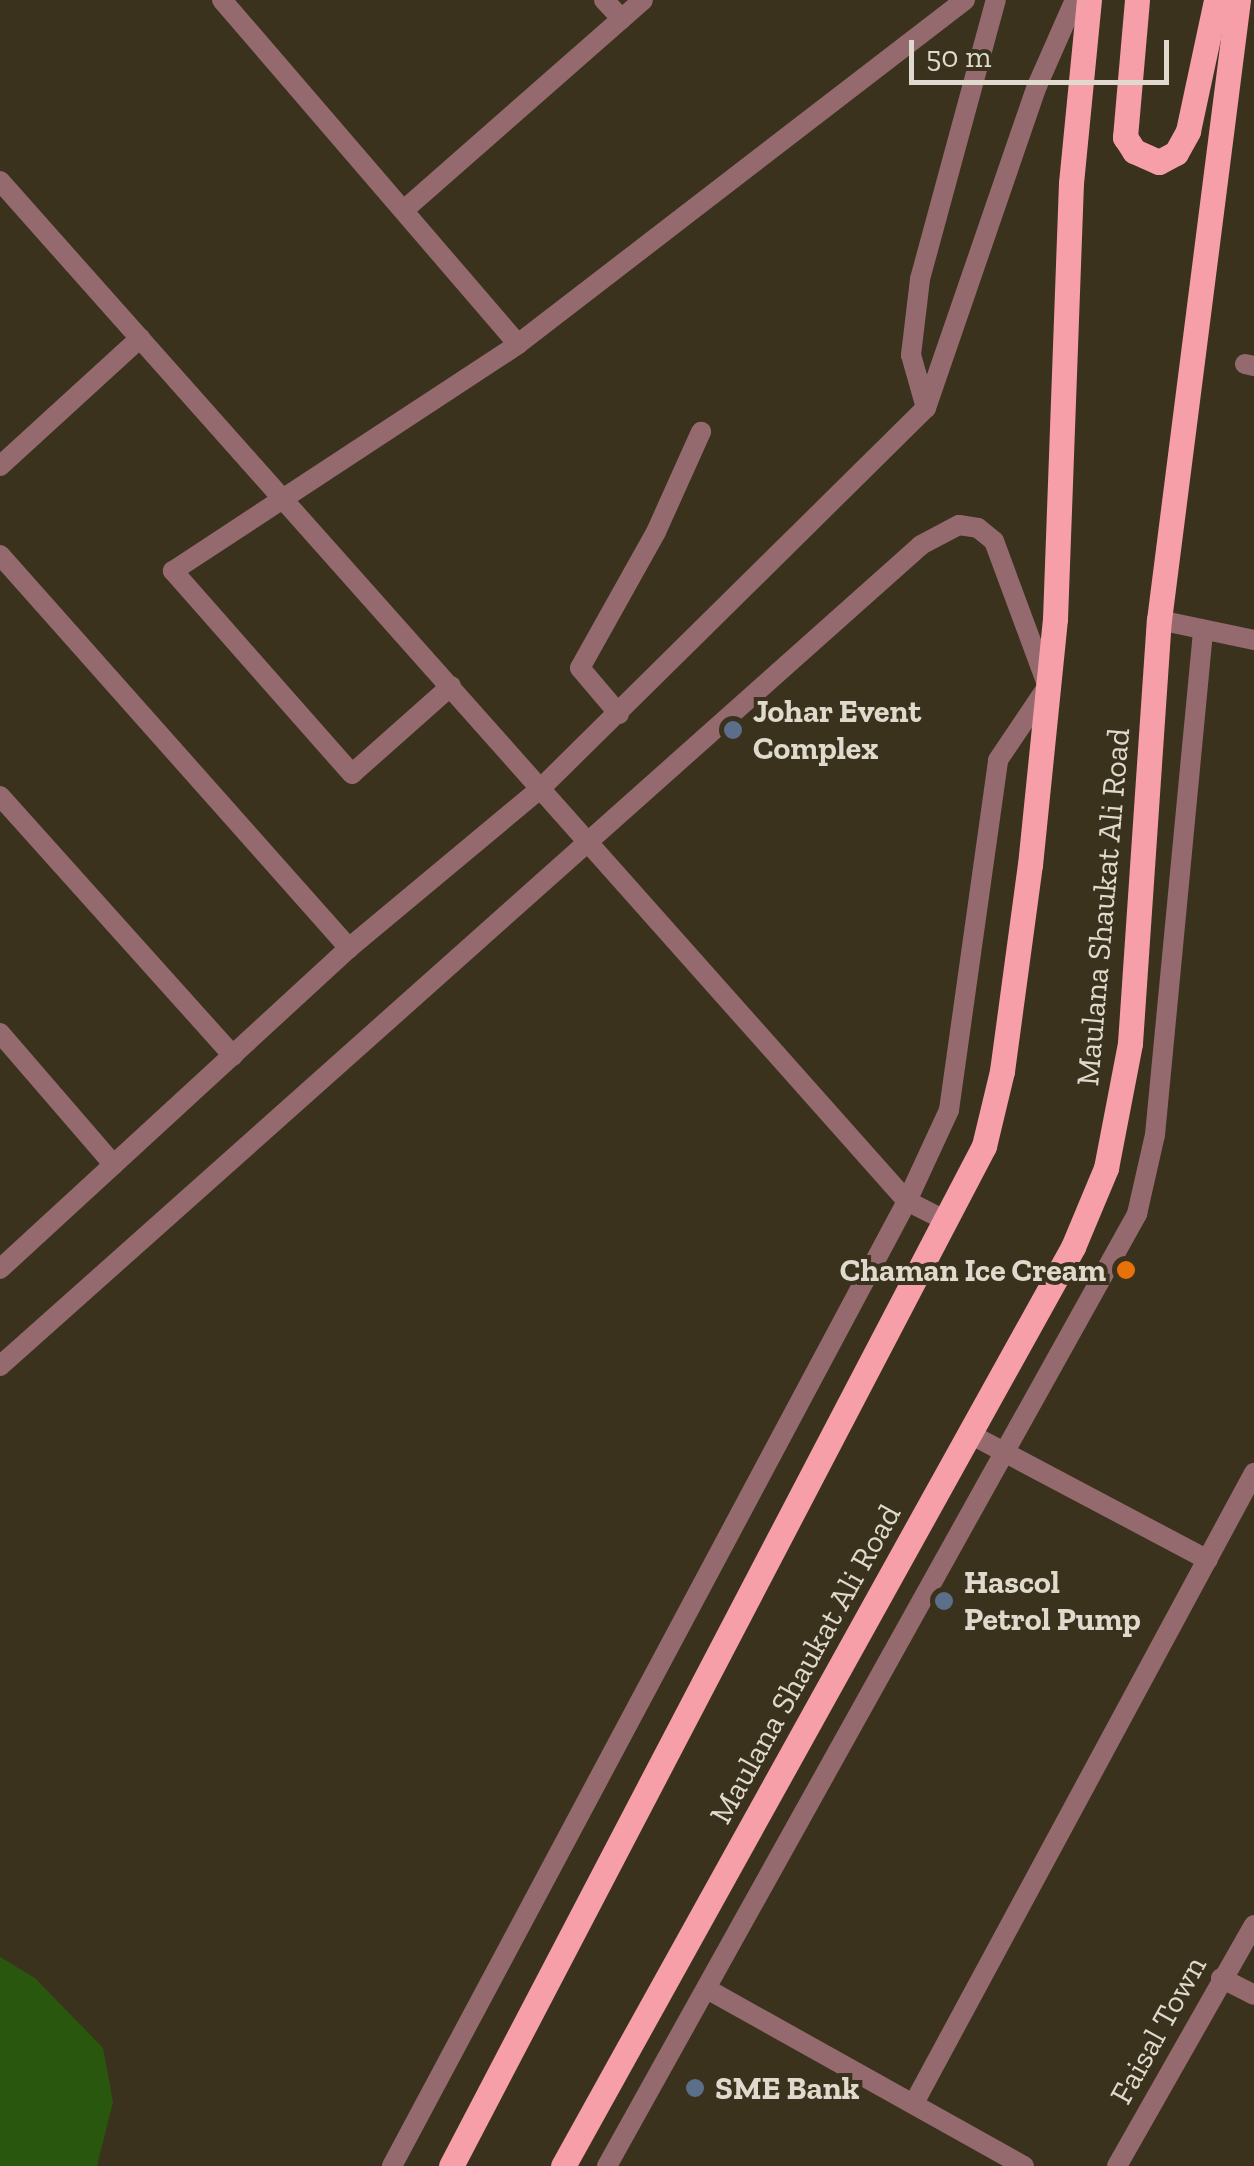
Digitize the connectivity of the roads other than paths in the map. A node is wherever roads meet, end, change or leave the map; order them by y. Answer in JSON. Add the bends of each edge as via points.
{"nodes":[{"id":1,"x":222,"y":0,"type":"edge"},
{"id":2,"x":604,"y":0,"type":"edge"},
{"id":3,"x":642,"y":0,"type":"edge"},
{"id":4,"x":965,"y":0,"type":"edge"},
{"id":5,"x":996,"y":0,"type":"edge"},
{"id":6,"x":1075,"y":0,"type":"edge"},
{"id":7,"x":1089,"y":0,"type":"edge"},
{"id":8,"x":1137,"y":0,"type":"edge"},
{"id":9,"x":1216,"y":0,"type":"edge"},
{"id":10,"x":1238,"y":0,"type":"edge"},
{"id":11,"x":622,"y":19,"type":"junction"},
{"id":12,"x":0,"y":181,"type":"edge"},
{"id":13,"x":404,"y":210,"type":"junction"},
{"id":14,"x":140,"y":338,"type":"junction"},
{"id":15,"x":518,"y":344,"type":"junction"},
{"id":16,"x":926,"y":408,"type":"junction"},
{"id":17,"x":700,"y":432,"type":"dead end"},
{"id":18,"x":0,"y":466,"type":"edge"},
{"id":19,"x":284,"y":497,"type":"junction"},
{"id":20,"x":0,"y":555,"type":"edge"},
{"id":21,"x":1159,"y":620,"type":"junction"},
{"id":22,"x":1203,"y":632,"type":"junction"},
{"id":23,"x":1254,"y":640,"type":"edge"},
{"id":24,"x":451,"y":686,"type":"junction"},
{"id":25,"x":1048,"y":686,"type":"junction"},
{"id":26,"x":619,"y":714,"type":"junction"},
{"id":27,"x":540,"y":789,"type":"junction"},
{"id":28,"x":0,"y":796,"type":"edge"},
{"id":29,"x":587,"y":839,"type":"junction"},
{"id":30,"x":349,"y":948,"type":"junction"},
{"id":31,"x":0,"y":1033,"type":"edge"},
{"id":32,"x":233,"y":1056,"type":"junction"},
{"id":33,"x":114,"y":1164,"type":"junction"},
{"id":34,"x":907,"y":1201,"type":"junction"},
{"id":35,"x":942,"y":1219,"type":"junction"},
{"id":36,"x":0,"y":1269,"type":"edge"},
{"id":37,"x":0,"y":1366,"type":"edge"},
{"id":38,"x":970,"y":1434,"type":"junction"},
{"id":39,"x":1007,"y":1454,"type":"junction"},
{"id":40,"x":1254,"y":1473,"type":"edge"},
{"id":41,"x":1208,"y":1560,"type":"junction"},
{"id":42,"x":1254,"y":1925,"type":"edge"},
{"id":43,"x":1221,"y":1978,"type":"junction"},
{"id":44,"x":707,"y":1989,"type":"junction"},
{"id":45,"x":1254,"y":1995,"type":"edge"},
{"id":46,"x":914,"y":2103,"type":"junction"},
{"id":47,"x":392,"y":2166,"type":"edge"},
{"id":48,"x":450,"y":2166,"type":"edge"},
{"id":49,"x":563,"y":2166,"type":"edge"},
{"id":50,"x":607,"y":2166,"type":"edge"},
{"id":51,"x":1024,"y":2166,"type":"edge"},
{"id":52,"x":1116,"y":2166,"type":"edge"}],
"edges":[{"from":1,"to":13,"type":"street"},
{"from":2,"to":11,"type":"street"},
{"from":3,"to":11,"type":"street"},
{"from":4,"to":15,"type":"street"},
{"from":5,"to":16,"type":"street","via":[[920,279],[912,355]]},
{"from":6,"to":16,"type":"street","via":[[1037,86]]},
{"from":7,"to":25,"type":"main road","via":[[1071,183]]},
{"from":8,"to":9,"type":"main road","via":[[1125,136],[1134,152],[1159,162],[1176,154],[1188,130]]},
{"from":10,"to":21,"type":"main road","name":"Maulana Shaukat Ali Road"},
{"from":11,"to":13,"type":"street"},
{"from":12,"to":14,"type":"street"},
{"from":13,"to":15,"type":"street"},
{"from":14,"to":18,"type":"street"},
{"from":14,"to":19,"type":"street"},
{"from":15,"to":19,"type":"street"},
{"from":16,"to":26,"type":"street"},
{"from":17,"to":26,"type":"street","via":[[656,532],[580,668]]},
{"from":19,"to":24,"type":"street"},
{"from":19,"to":24,"type":"street","via":[[174,572],[352,774]]},
{"from":20,"to":30,"type":"street"},
{"from":21,"to":22,"type":"street"},
{"from":21,"to":38,"type":"main road","name":"Maulana Shaukat Ali Road","via":[[1130,1043],[1106,1168],[1072,1247]]},
{"from":22,"to":23,"type":"street"},
{"from":22,"to":39,"type":"street","via":[[1155,1135],[1137,1214]]},
{"from":24,"to":27,"type":"street"},
{"from":25,"to":29,"type":"street","via":[[1005,557],[978,528],[959,526],[922,544]]},
{"from":25,"to":34,"type":"street","via":[[998,760],[949,1110]]},
{"from":25,"to":35,"type":"main road","via":[[1002,1071],[984,1146]]},
{"from":26,"to":27,"type":"street"},
{"from":27,"to":29,"type":"street"},
{"from":27,"to":30,"type":"street"},
{"from":28,"to":32,"type":"street"},
{"from":29,"to":34,"type":"street"},
{"from":29,"to":37,"type":"street"},
{"from":30,"to":32,"type":"street"},
{"from":31,"to":33,"type":"street"},
{"from":32,"to":33,"type":"street"},
{"from":33,"to":36,"type":"street"},
{"from":34,"to":35,"type":"street"},
{"from":34,"to":47,"type":"street"},
{"from":35,"to":48,"type":"main road"},
{"from":38,"to":39,"type":"street"},
{"from":38,"to":49,"type":"main road","name":"Maulana Shaukat Ali Road"},
{"from":39,"to":41,"type":"street"},
{"from":39,"to":44,"type":"street"},
{"from":40,"to":41,"type":"street"},
{"from":41,"to":46,"type":"street"},
{"from":42,"to":43,"type":"street","name":"Faisal Town"},
{"from":43,"to":45,"type":"street"},
{"from":43,"to":52,"type":"street","name":"Faisal Town"},
{"from":44,"to":46,"type":"street"},
{"from":44,"to":50,"type":"street"},
{"from":46,"to":51,"type":"street"}]}
